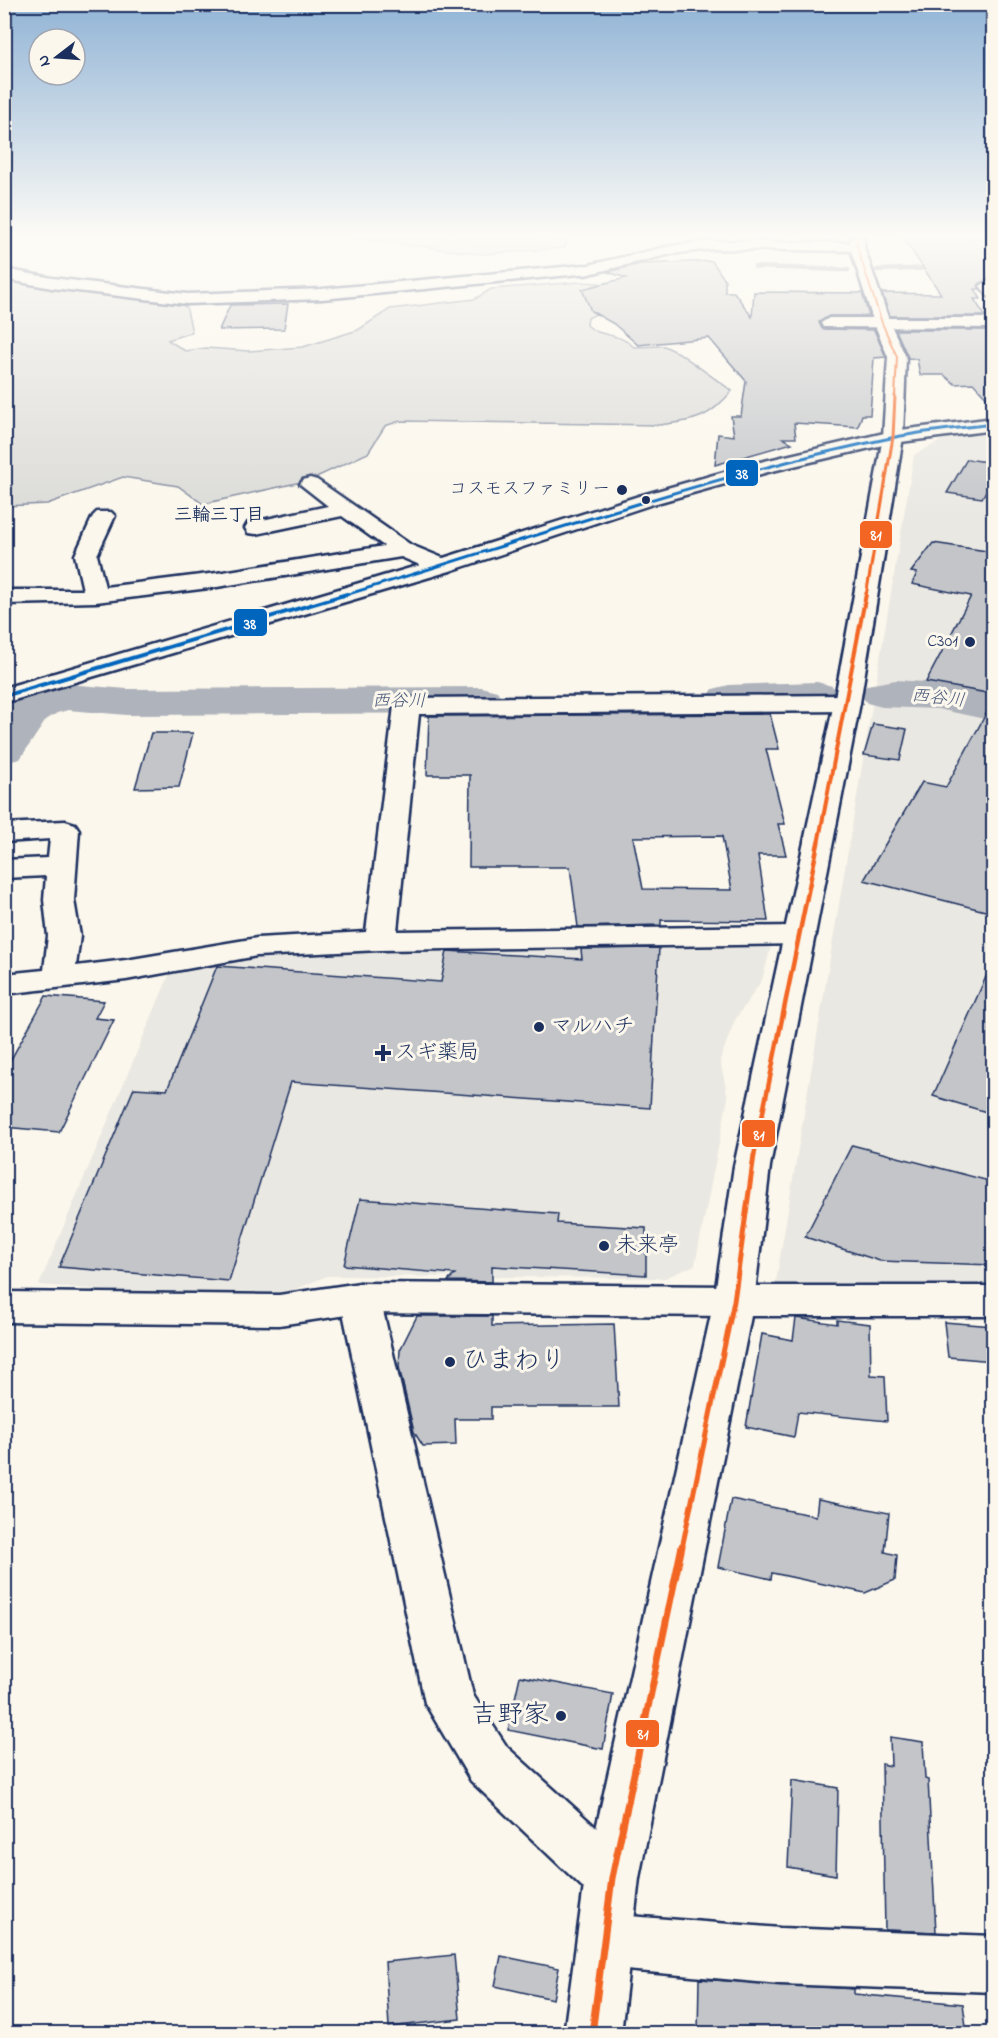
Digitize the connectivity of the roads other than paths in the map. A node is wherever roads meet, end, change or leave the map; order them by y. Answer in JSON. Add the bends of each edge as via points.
{"nodes":[{"id":1,"x":886,"y":333,"type":"edge"},
{"id":2,"x":993,"y":424,"type":"edge"},
{"id":3,"x":893,"y":437,"type":"junction"},
{"id":4,"x":310,"y":484,"type":"dead end"},
{"id":5,"x":346,"y":509,"type":"junction"},
{"id":6,"x":104,"y":516,"type":"dead end"},
{"id":7,"x":256,"y":528,"type":"dead end"},
{"id":8,"x":403,"y":550,"type":"junction"},
{"id":9,"x":442,"y":566,"type":"junction"},
{"id":10,"x":96,"y":595,"type":"junction"},
{"id":11,"x":4,"y":597,"type":"edge"},
{"id":12,"x":4,"y":696,"type":"edge"},
{"id":13,"x":847,"y":703,"type":"junction"},
{"id":14,"x":4,"y":833,"type":"edge"},
{"id":15,"x":62,"y":866,"type":"junction"},
{"id":16,"x":4,"y":869,"type":"edge"},
{"id":17,"x":800,"y":935,"type":"junction"},
{"id":18,"x":380,"y":941,"type":"junction"},
{"id":19,"x":59,"y":977,"type":"junction"},
{"id":20,"x":4,"y":984,"type":"edge"},
{"id":21,"x":360,"y":1298,"type":"junction"},
{"id":22,"x":734,"y":1301,"type":"junction"},
{"id":23,"x":993,"y":1301,"type":"edge"},
{"id":24,"x":4,"y":1307,"type":"edge"},
{"id":25,"x":612,"y":1878,"type":"junction"},
{"id":26,"x":604,"y":1941,"type":"junction"},
{"id":27,"x":993,"y":1964,"type":"edge"},
{"id":28,"x":592,"y":2034,"type":"edge"}],
"edges":[{"from":1,"to":3,"type":"main road","via":[[897,357]]},
{"from":2,"to":3,"type":"main road"},
{"from":3,"to":9,"type":"main road","via":[[763,467],[646,500]]},
{"from":3,"to":13,"type":"main road"},
{"from":4,"to":5,"type":"main road"},
{"from":5,"to":7,"type":"main road"},
{"from":5,"to":8,"type":"main road"},
{"from":6,"to":10,"type":"main road","via":[[86,555]]},
{"from":8,"to":9,"type":"main road"},
{"from":8,"to":10,"type":"main road"},
{"from":9,"to":12,"type":"main road"},
{"from":10,"to":11,"type":"main road"},
{"from":13,"to":17,"type":"main road"},
{"from":13,"to":18,"type":"main road","via":[[408,706]]},
{"from":14,"to":15,"type":"main road","via":[[65,830]]},
{"from":15,"to":16,"type":"main road"},
{"from":15,"to":19,"type":"main road","via":[[59,900],[64,936]]},
{"from":17,"to":18,"type":"main road"},
{"from":17,"to":22,"type":"main road","via":[[752,1166]]},
{"from":18,"to":19,"type":"main road","via":[[257,947],[126,970]]},
{"from":19,"to":20,"type":"main road"},
{"from":21,"to":22,"type":"main road"},
{"from":21,"to":24,"type":"main road","via":[[279,1310]]},
{"from":21,"to":25,"type":"main road","via":[[450,1703],[489,1764]]},
{"from":22,"to":23,"type":"main road"},
{"from":22,"to":25,"type":"main road"},
{"from":25,"to":26,"type":"main road"},
{"from":26,"to":27,"type":"main road","via":[[780,1956]]},
{"from":26,"to":28,"type":"main road"}]}
